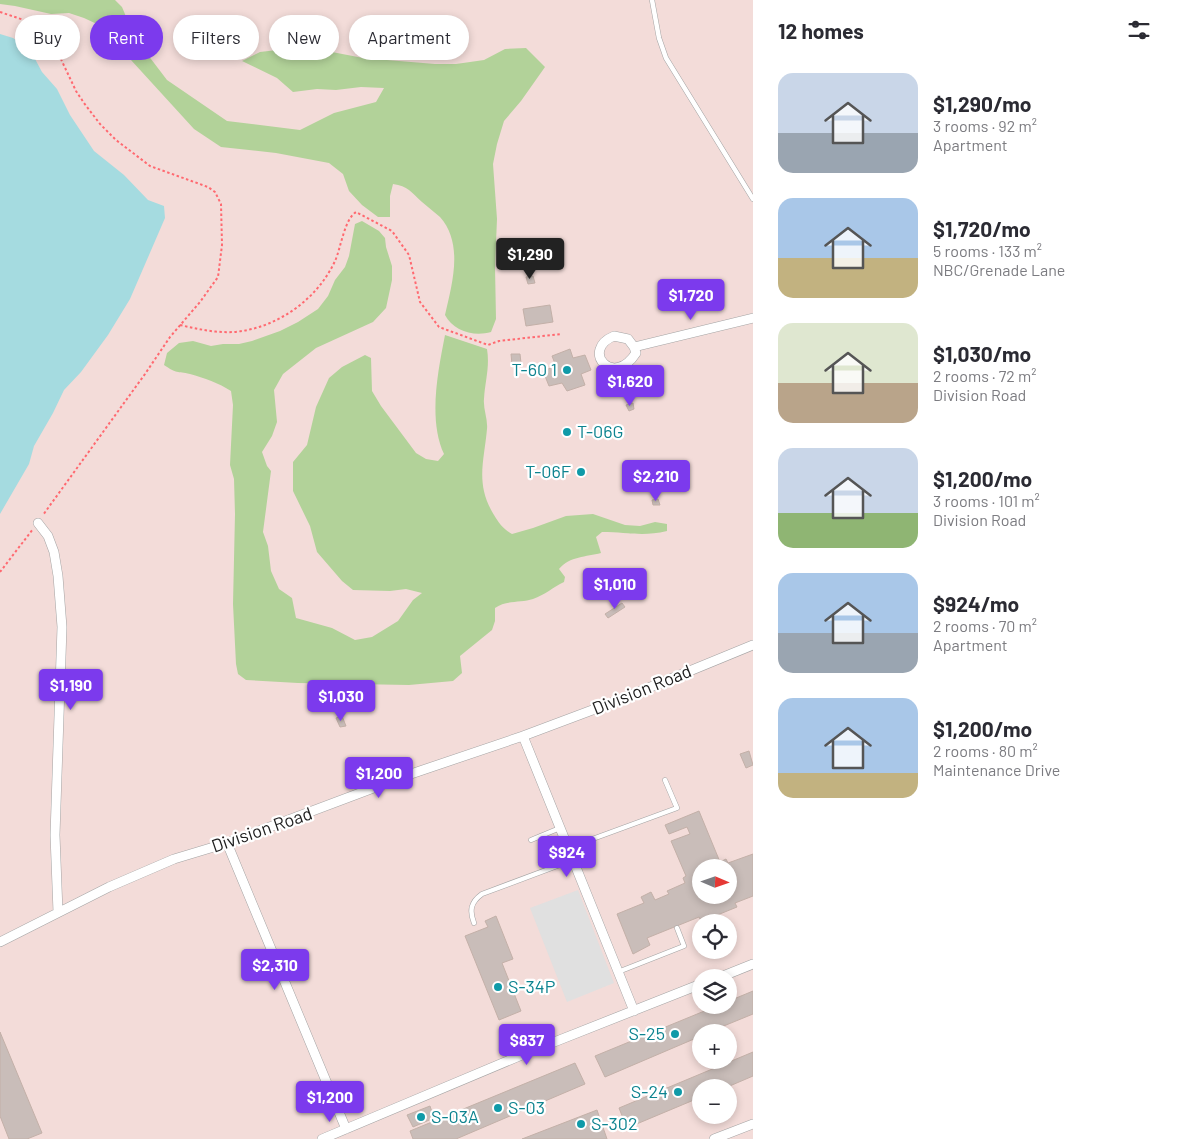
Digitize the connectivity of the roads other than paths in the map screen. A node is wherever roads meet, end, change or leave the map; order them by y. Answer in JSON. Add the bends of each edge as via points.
{"nodes":[{"id":1,"x":652,"y":0,"type":"edge"},
{"id":2,"x":752,"y":193,"type":"edge"},
{"id":3,"x":753,"y":199,"type":"edge"},
{"id":4,"x":753,"y":318,"type":"edge"},
{"id":5,"x":634,"y":347,"type":"dead end"},
{"id":6,"x":38,"y":523,"type":"road end"},
{"id":7,"x":753,"y":645,"type":"edge"},
{"id":8,"x":522,"y":736,"type":"junction"},
{"id":9,"x":665,"y":780,"type":"dead end"},
{"id":10,"x":560,"y":828,"type":"junction"},
{"id":11,"x":531,"y":840,"type":"dead end"},
{"id":12,"x":227,"y":843,"type":"junction"},
{"id":13,"x":568,"y":848,"type":"junction"},
{"id":14,"x":573,"y":860,"type":"junction"},
{"id":15,"x":58,"y":912,"type":"junction"},
{"id":16,"x":474,"y":923,"type":"dead end"},
{"id":17,"x":677,"y":928,"type":"dead end"},
{"id":18,"x":0,"y":942,"type":"edge"},
{"id":19,"x":753,"y":964,"type":"edge"},
{"id":20,"x":737,"y":970,"type":"edge"},
{"id":21,"x":618,"y":972,"type":"junction"},
{"id":22,"x":692,"y":988,"type":"edge"},
{"id":23,"x":634,"y":1011,"type":"junction"},
{"id":24,"x":753,"y":1124,"type":"edge"},
{"id":25,"x":346,"y":1130,"type":"junction"},
{"id":26,"x":322,"y":1139,"type":"edge"},
{"id":27,"x":714,"y":1139,"type":"edge"}],
"edges":[{"from":1,"to":2,"type":"lane","via":[[666,58]]},
{"from":2,"to":3,"type":"lane"},
{"from":4,"to":5,"type":"street"},
{"from":6,"to":15,"type":"street","via":[[54,552],[62,627],[55,835]]},
{"from":7,"to":8,"type":"street","name":"Division Road"},
{"from":8,"to":10,"type":"street"},
{"from":8,"to":12,"type":"street","name":"Division Road"},
{"from":9,"to":13,"type":"lane","via":[[676,808]]},
{"from":10,"to":11,"type":"lane"},
{"from":10,"to":13,"type":"street"},
{"from":12,"to":15,"type":"street","name":"Division Road","via":[[174,859]]},
{"from":12,"to":25,"type":"street"},
{"from":13,"to":14,"type":"street"},
{"from":14,"to":16,"type":"lane","via":[[482,894],[471,906]]},
{"from":14,"to":21,"type":"street"},
{"from":15,"to":18,"type":"street","name":"Division Road"},
{"from":17,"to":21,"type":"lane","via":[[684,946]]},
{"from":19,"to":20,"type":"street"},
{"from":21,"to":23,"type":"street"},
{"from":22,"to":23,"type":"street"},
{"from":23,"to":25,"type":"street"},
{"from":24,"to":27,"type":"street"},
{"from":25,"to":26,"type":"street"}]}
